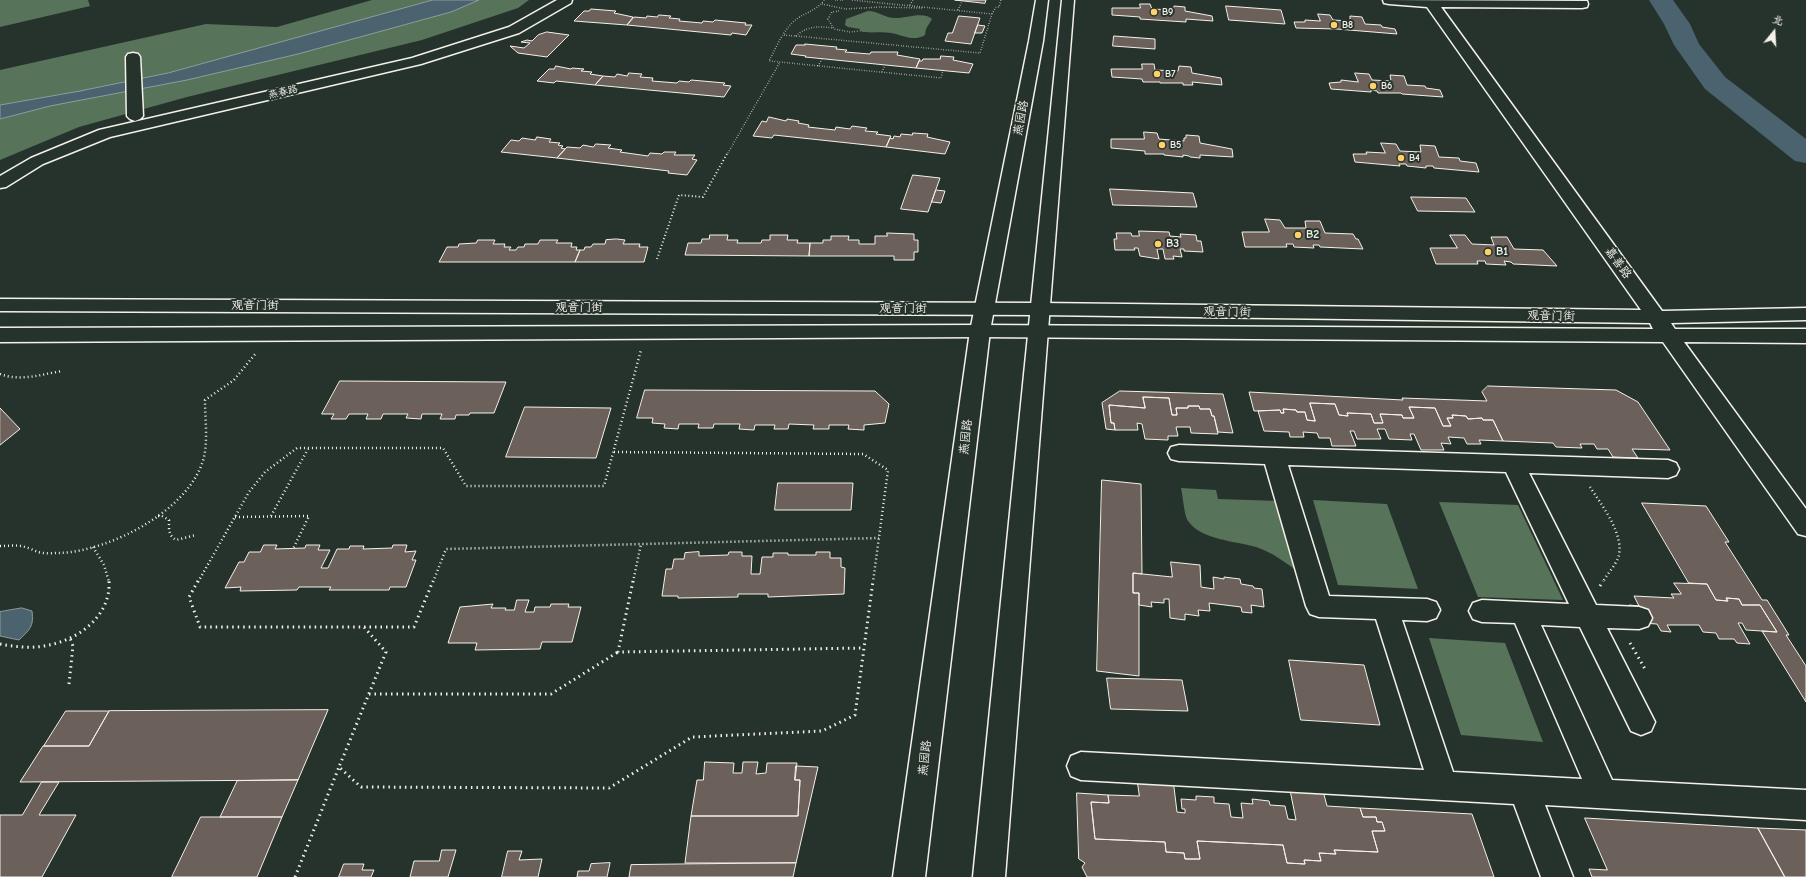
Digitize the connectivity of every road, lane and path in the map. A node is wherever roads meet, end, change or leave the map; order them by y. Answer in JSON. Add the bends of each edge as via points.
{"nodes":[{"id":1,"x":545,"y":0,"type":"edge"},
{"id":2,"x":566,"y":0,"type":"edge"},
{"id":3,"x":824,"y":0,"type":"edge"},
{"id":4,"x":835,"y":0,"type":"edge"},
{"id":5,"x":843,"y":0,"type":"edge"},
{"id":6,"x":851,"y":0,"type":"edge"},
{"id":7,"x":913,"y":0,"type":"edge"},
{"id":8,"x":1001,"y":0,"type":"edge"},
{"id":9,"x":1042,"y":0,"type":"edge"},
{"id":10,"x":1068,"y":0,"type":"edge"},
{"id":11,"x":1389,"y":0,"type":"edge"},
{"id":12,"x":864,"y":1,"type":"edge"},
{"id":13,"x":962,"y":1,"type":"edge"},
{"id":14,"x":1430,"y":1,"type":"edge"},
{"id":15,"x":822,"y":4,"type":"junction"},
{"id":16,"x":1582,"y":4,"type":"dead end"},
{"id":17,"x":910,"y":5,"type":"junction"},
{"id":18,"x":932,"y":7,"type":"junction"},
{"id":19,"x":841,"y":10,"type":"junction"},
{"id":20,"x":958,"y":10,"type":"junction"},
{"id":21,"x":992,"y":14,"type":"junction"},
{"id":22,"x":834,"y":28,"type":"junction"},
{"id":23,"x":859,"y":31,"type":"dead end"},
{"id":24,"x":784,"y":35,"type":"junction"},
{"id":25,"x":796,"y":36,"type":"junction"},
{"id":26,"x":133,"y":57,"type":"dead end"},
{"id":27,"x":822,"y":59,"type":"dead end"},
{"id":28,"x":780,"y":62,"type":"junction"},
{"id":29,"x":885,"y":65,"type":"dead end"},
{"id":30,"x":818,"y":66,"type":"junction"},
{"id":31,"x":943,"y":70,"type":"dead end"},
{"id":32,"x":882,"y":72,"type":"junction"},
{"id":33,"x":135,"y":116,"type":"junction"},
{"id":34,"x":0,"y":172,"type":"edge"},
{"id":35,"x":0,"y":184,"type":"edge"},
{"id":36,"x":657,"y":259,"type":"dead end"},
{"id":37,"x":0,"y":305,"type":"edge"},
{"id":38,"x":984,"y":309,"type":"junction"},
{"id":39,"x":1040,"y":309,"type":"junction"},
{"id":40,"x":1806,"y":314,"type":"edge"},
{"id":41,"x":1656,"y":317,"type":"junction"},
{"id":42,"x":980,"y":331,"type":"junction"},
{"id":43,"x":646,"y":332,"type":"junction"},
{"id":44,"x":1038,"y":332,"type":"junction"},
{"id":45,"x":268,"y":334,"type":"junction"},
{"id":46,"x":0,"y":335,"type":"edge"},
{"id":47,"x":1670,"y":336,"type":"junction"},
{"id":48,"x":1806,"y":336,"type":"edge"},
{"id":49,"x":63,"y":370,"type":"dead end"},
{"id":50,"x":0,"y":374,"type":"edge"},
{"id":51,"x":308,"y":448,"type":"junction"},
{"id":52,"x":614,"y":452,"type":"junction"},
{"id":53,"x":1179,"y":453,"type":"dead end"},
{"id":54,"x":1274,"y":455,"type":"junction"},
{"id":55,"x":1514,"y":464,"type":"junction"},
{"id":56,"x":1579,"y":466,"type":"junction"},
{"id":57,"x":1668,"y":469,"type":"dead end"},
{"id":58,"x":157,"y":516,"type":"junction"},
{"id":59,"x":235,"y":517,"type":"junction"},
{"id":60,"x":270,"y":517,"type":"junction"},
{"id":61,"x":1806,"y":527,"type":"edge"},
{"id":62,"x":196,"y":535,"type":"dead end"},
{"id":63,"x":879,"y":538,"type":"junction"},
{"id":64,"x":641,"y":544,"type":"junction"},
{"id":65,"x":0,"y":546,"type":"edge"},
{"id":66,"x":93,"y":547,"type":"junction"},
{"id":67,"x":293,"y":549,"type":"dead end"},
{"id":68,"x":1385,"y":608,"type":"junction"},
{"id":69,"x":1427,"y":610,"type":"dead end"},
{"id":70,"x":1482,"y":611,"type":"dead end"},
{"id":71,"x":1523,"y":613,"type":"junction"},
{"id":72,"x":1588,"y":616,"type":"junction"},
{"id":73,"x":1628,"y":618,"type":"junction"},
{"id":74,"x":364,"y":627,"type":"junction"},
{"id":75,"x":70,"y":638,"type":"junction"},
{"id":76,"x":0,"y":644,"type":"edge"},
{"id":77,"x":864,"y":648,"type":"junction"},
{"id":78,"x":618,"y":652,"type":"junction"},
{"id":79,"x":1645,"y":669,"type":"dead end"},
{"id":80,"x":69,"y":684,"type":"dead end"},
{"id":81,"x":369,"y":694,"type":"junction"},
{"id":82,"x":1641,"y":722,"type":"dead end"},
{"id":83,"x":1081,"y":766,"type":"dead end"},
{"id":84,"x":339,"y":767,"type":"junction"},
{"id":85,"x":1443,"y":785,"type":"junction"},
{"id":86,"x":1524,"y":790,"type":"junction"},
{"id":87,"x":1603,"y":794,"type":"junction"},
{"id":88,"x":1806,"y":805,"type":"edge"},
{"id":89,"x":295,"y":877,"type":"edge"},
{"id":90,"x":909,"y":877,"type":"edge"},
{"id":91,"x":989,"y":877,"type":"edge"},
{"id":92,"x":1557,"y":877,"type":"edge"}],
"edges":[{"from":1,"to":33,"type":"street","name":"燕春路","via":[[539,5],[463,35]]},
{"from":2,"to":35,"type":"street","name":"燕春路","via":[[514,30],[416,61],[105,133],[37,161]]},
{"from":3,"to":15,"type":"path"},
{"from":4,"to":5,"type":"path"},
{"from":6,"to":12,"type":"path"},
{"from":7,"to":17,"type":"path"},
{"from":8,"to":21,"type":"path"},
{"from":9,"to":38,"type":"street","name":"燕园路"},
{"from":10,"to":39,"type":"street"},
{"from":11,"to":14,"type":"street"},
{"from":12,"to":17,"type":"path"},
{"from":13,"to":20,"type":"path"},
{"from":14,"to":16,"type":"street"},
{"from":14,"to":41,"type":"street","name":"嘉善路"},
{"from":15,"to":19,"type":"path"},
{"from":15,"to":24,"type":"path","via":[[820,8],[797,18]]},
{"from":17,"to":18,"type":"path"},
{"from":18,"to":19,"type":"path"},
{"from":18,"to":20,"type":"path"},
{"from":19,"to":22,"type":"path","via":[[832,12],[828,20]]},
{"from":20,"to":21,"type":"path"},
{"from":21,"to":25,"type":"path","via":[[980,53]]},
{"from":22,"to":23,"type":"path","via":[[850,32]]},
{"from":22,"to":25,"type":"path","via":[[811,28]]},
{"from":24,"to":25,"type":"path"},
{"from":24,"to":28,"type":"path","via":[[769,61]]},
{"from":26,"to":33,"type":"street"},
{"from":27,"to":30,"type":"path"},
{"from":28,"to":30,"type":"path"},
{"from":28,"to":36,"type":"path","via":[[703,197],[679,195]]},
{"from":29,"to":32,"type":"path"},
{"from":30,"to":32,"type":"path"},
{"from":31,"to":32,"type":"path","via":[[941,78]]},
{"from":33,"to":34,"type":"street","name":"燕春路","via":[[54,144]]},
{"from":37,"to":38,"type":"street","name":"观音门街"},
{"from":38,"to":39,"type":"street","name":"观音门街"},
{"from":38,"to":42,"type":"street","name":"燕园路"},
{"from":39,"to":41,"type":"street","name":"观音门街"},
{"from":39,"to":44,"type":"street"},
{"from":40,"to":41,"type":"street","name":"观音门街"},
{"from":41,"to":47,"type":"street","name":"嘉善路"},
{"from":42,"to":43,"type":"street","name":"观音门街"},
{"from":42,"to":44,"type":"street","name":"观音门街"},
{"from":42,"to":90,"type":"street","name":"燕园路"},
{"from":43,"to":45,"type":"street","name":"观音门街"},
{"from":43,"to":52,"type":"path"},
{"from":44,"to":47,"type":"street","name":"观音门街"},
{"from":44,"to":91,"type":"street"},
{"from":45,"to":46,"type":"street","name":"观音门街"},
{"from":45,"to":58,"type":"path","via":[[238,377],[205,400],[204,415],[207,429],[202,466],[184,492]]},
{"from":47,"to":48,"type":"street","name":"观音门街"},
{"from":47,"to":61,"type":"street","name":"嘉善路"},
{"from":49,"to":50,"type":"path","via":[[24,379],[12,379]]},
{"from":51,"to":52,"type":"path","via":[[443,448],[466,486],[604,486]]},
{"from":51,"to":59,"type":"path","via":[[297,448],[265,472],[249,492]]},
{"from":51,"to":60,"type":"path"},
{"from":52,"to":63,"type":"path","via":[[863,454],[888,470]]},
{"from":53,"to":54,"type":"street"},
{"from":54,"to":55,"type":"street"},
{"from":54,"to":68,"type":"street","via":[[1319,606]]},
{"from":55,"to":56,"type":"street"},
{"from":55,"to":72,"type":"street"},
{"from":56,"to":57,"type":"street"},
{"from":56,"to":73,"type":"path","via":[[1614,524],[1618,541],[1618,557],[1600,586]]},
{"from":58,"to":62,"type":"path","via":[[169,520],[169,532],[176,540]]},
{"from":58,"to":66,"type":"path","via":[[136,529]]},
{"from":59,"to":60,"type":"path"},
{"from":59,"to":74,"type":"path","via":[[189,597],[200,627]]},
{"from":60,"to":67,"type":"path","via":[[309,516]]},
{"from":63,"to":64,"type":"path"},
{"from":63,"to":77,"type":"path"},
{"from":64,"to":74,"type":"path","via":[[446,549],[414,627]]},
{"from":64,"to":78,"type":"path"},
{"from":65,"to":66,"type":"path","via":[[22,546],[40,552],[59,553]]},
{"from":66,"to":75,"type":"path","via":[[107,572],[108,598],[90,624]]},
{"from":68,"to":69,"type":"street"},
{"from":68,"to":85,"type":"street"},
{"from":70,"to":71,"type":"street"},
{"from":71,"to":72,"type":"street"},
{"from":71,"to":87,"type":"street"},
{"from":72,"to":73,"type":"street"},
{"from":72,"to":82,"type":"street"},
{"from":73,"to":79,"type":"path"},
{"from":74,"to":81,"type":"path","via":[[386,652]]},
{"from":75,"to":76,"type":"path","via":[[37,647]]},
{"from":75,"to":80,"type":"path","via":[[73,646]]},
{"from":77,"to":78,"type":"path"},
{"from":77,"to":84,"type":"path","via":[[855,714],[822,732],[692,737],[609,788],[361,787]]},
{"from":78,"to":81,"type":"path","via":[[550,694]]},
{"from":81,"to":84,"type":"path"},
{"from":83,"to":85,"type":"street"},
{"from":84,"to":89,"type":"path"},
{"from":85,"to":86,"type":"street"},
{"from":86,"to":87,"type":"street"},
{"from":86,"to":92,"type":"street"},
{"from":87,"to":88,"type":"street"}]}
